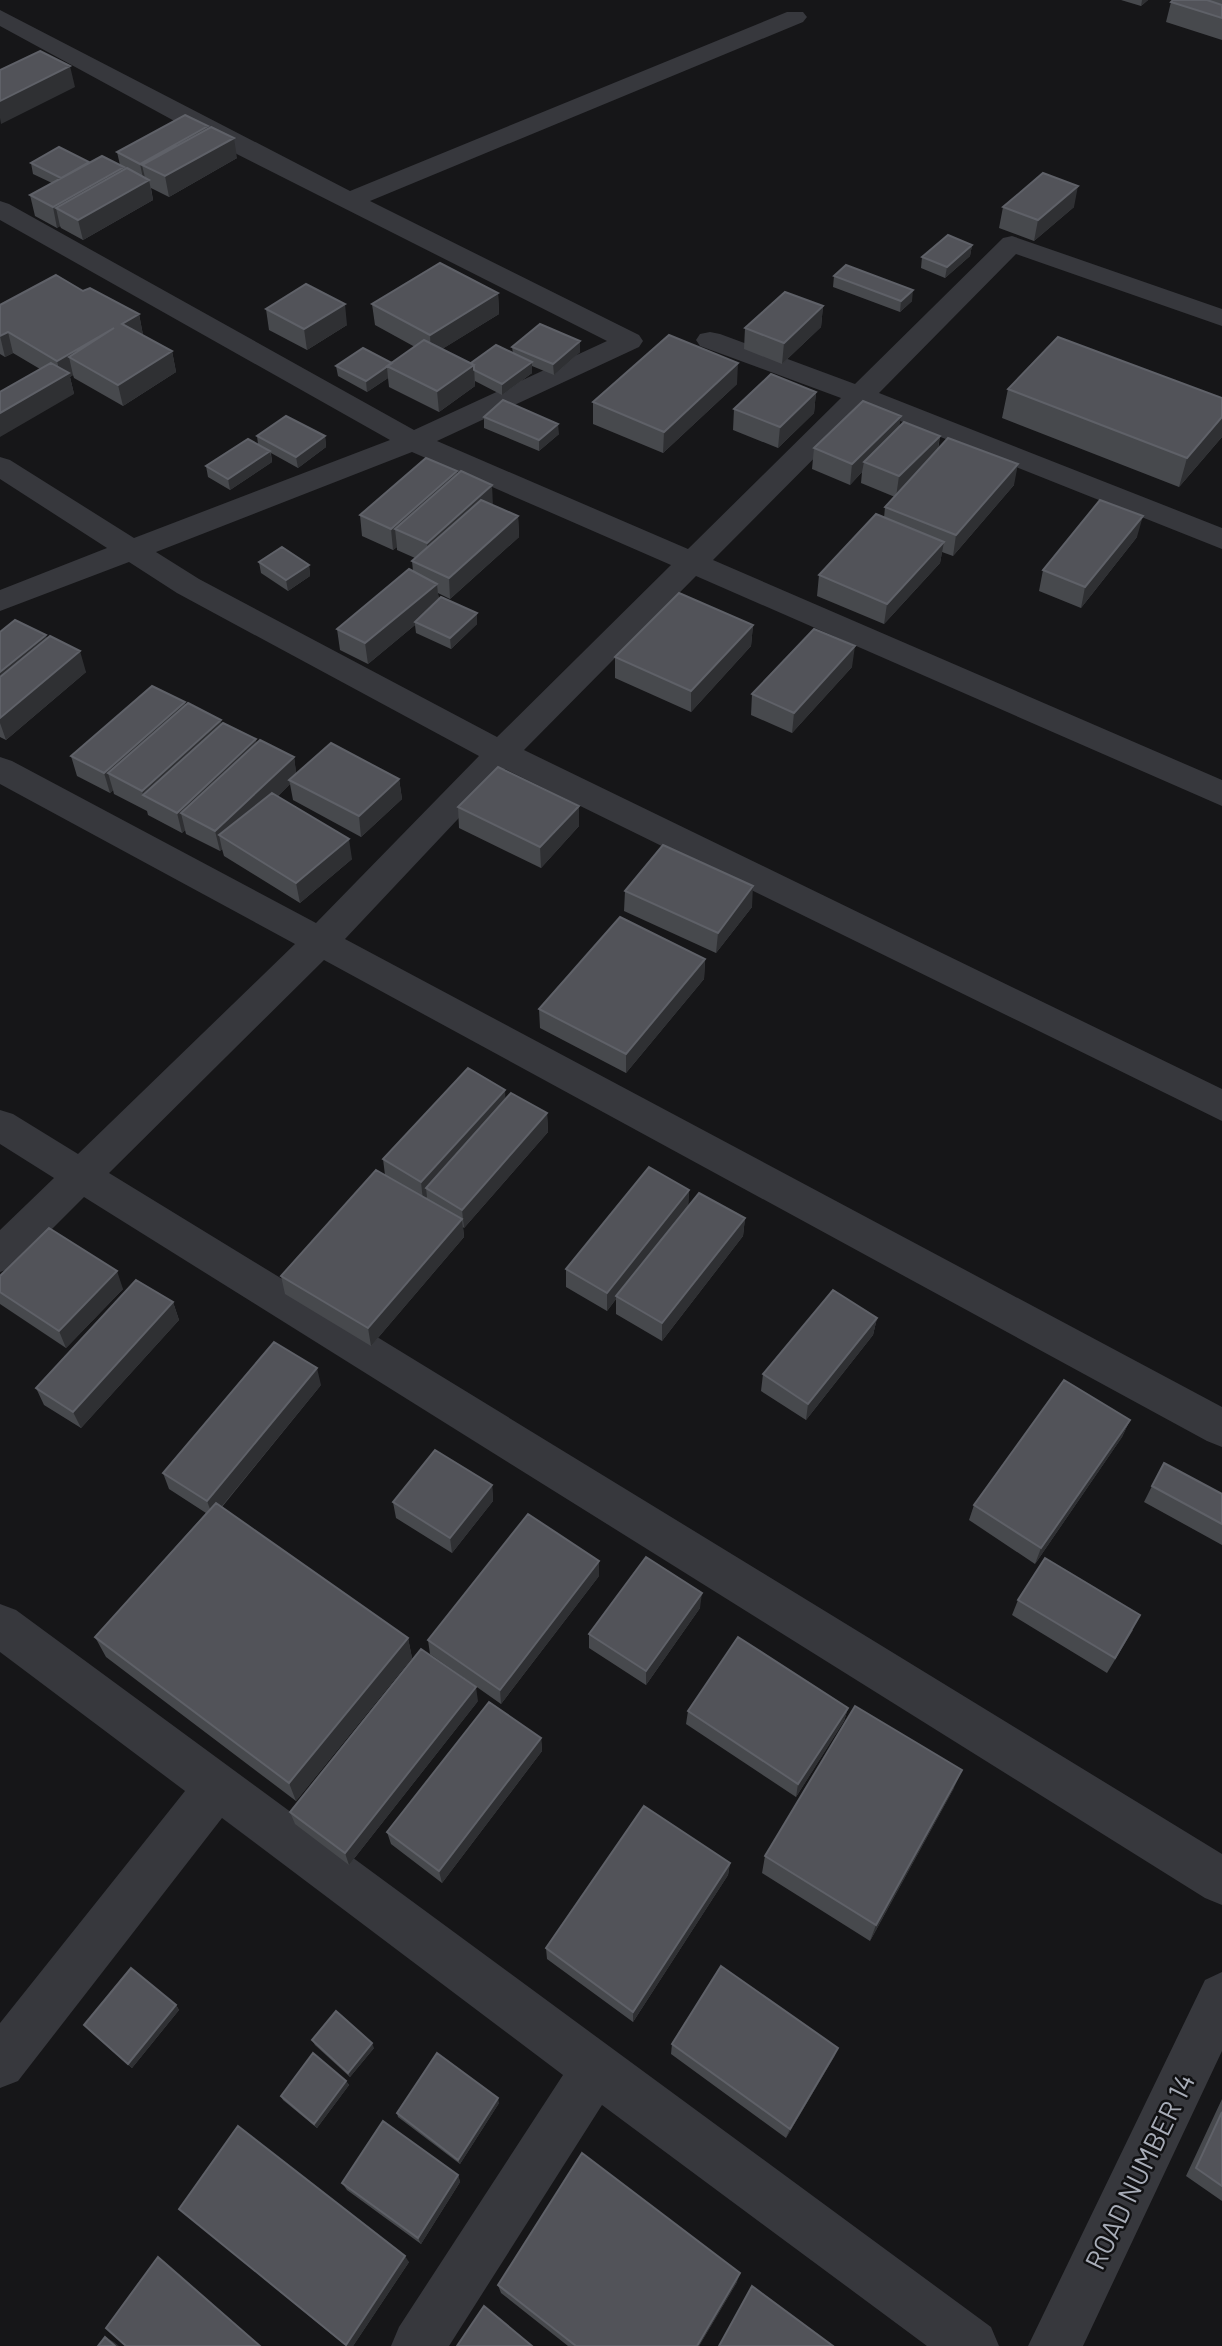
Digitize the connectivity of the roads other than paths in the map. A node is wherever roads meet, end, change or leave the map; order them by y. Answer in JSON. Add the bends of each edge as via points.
{"nodes":[{"id":1,"x":0,"y":17,"type":"edge"},
{"id":2,"x":795,"y":17,"type":"dead end"},
{"id":3,"x":349,"y":201,"type":"junction"},
{"id":4,"x":0,"y":209,"type":"edge"},
{"id":5,"x":1222,"y":318,"type":"edge"},
{"id":6,"x":710,"y":340,"type":"dead end"},
{"id":7,"x":860,"y":396,"type":"junction"},
{"id":8,"x":413,"y":441,"type":"junction"},
{"id":9,"x":0,"y":466,"type":"edge"},
{"id":10,"x":1222,"y":539,"type":"edge"},
{"id":11,"x":134,"y":551,"type":"junction"},
{"id":12,"x":692,"y":562,"type":"junction"},
{"id":13,"x":0,"y":601,"type":"edge"},
{"id":14,"x":501,"y":753,"type":"junction"},
{"id":15,"x":0,"y":769,"type":"edge"},
{"id":16,"x":1222,"y":794,"type":"edge"},
{"id":17,"x":322,"y":940,"type":"junction"},
{"id":18,"x":1222,"y":1107,"type":"edge"},
{"id":19,"x":0,"y":1125,"type":"edge"},
{"id":20,"x":81,"y":1175,"type":"junction"},
{"id":21,"x":0,"y":1255,"type":"edge"},
{"id":22,"x":1222,"y":1429,"type":"edge"},
{"id":23,"x":0,"y":1625,"type":"edge"},
{"id":24,"x":217,"y":1787,"type":"junction"},
{"id":25,"x":1222,"y":1881,"type":"edge"},
{"id":26,"x":1222,"y":1997,"type":"edge"},
{"id":27,"x":0,"y":2063,"type":"edge"},
{"id":28,"x":596,"y":2069,"type":"junction"},
{"id":29,"x":418,"y":2346,"type":"edge"},
{"id":30,"x":972,"y":2346,"type":"edge"},
{"id":31,"x":1055,"y":2346,"type":"edge"}],
"edges":[{"from":1,"to":3,"type":"street"},
{"from":2,"to":3,"type":"street"},
{"from":3,"to":8,"type":"street","via":[[629,341]]},
{"from":4,"to":8,"type":"street"},
{"from":5,"to":7,"type":"street","via":[[1012,244]]},
{"from":6,"to":7,"type":"street"},
{"from":7,"to":10,"type":"street"},
{"from":7,"to":12,"type":"street"},
{"from":8,"to":11,"type":"street"},
{"from":8,"to":12,"type":"street"},
{"from":9,"to":11,"type":"street"},
{"from":11,"to":13,"type":"street"},
{"from":11,"to":14,"type":"street","via":[[188,586]]},
{"from":12,"to":14,"type":"street"},
{"from":12,"to":16,"type":"street"},
{"from":14,"to":17,"type":"street"},
{"from":14,"to":18,"type":"street"},
{"from":15,"to":17,"type":"street"},
{"from":17,"to":20,"type":"street"},
{"from":17,"to":22,"type":"street"},
{"from":19,"to":20,"type":"street"},
{"from":20,"to":21,"type":"street"},
{"from":20,"to":25,"type":"street"},
{"from":23,"to":24,"type":"street"},
{"from":24,"to":27,"type":"street"},
{"from":24,"to":28,"type":"street"},
{"from":26,"to":31,"type":"street","name":"ROAD NUMBER 14"},
{"from":28,"to":29,"type":"street"},
{"from":28,"to":30,"type":"street"}]}
